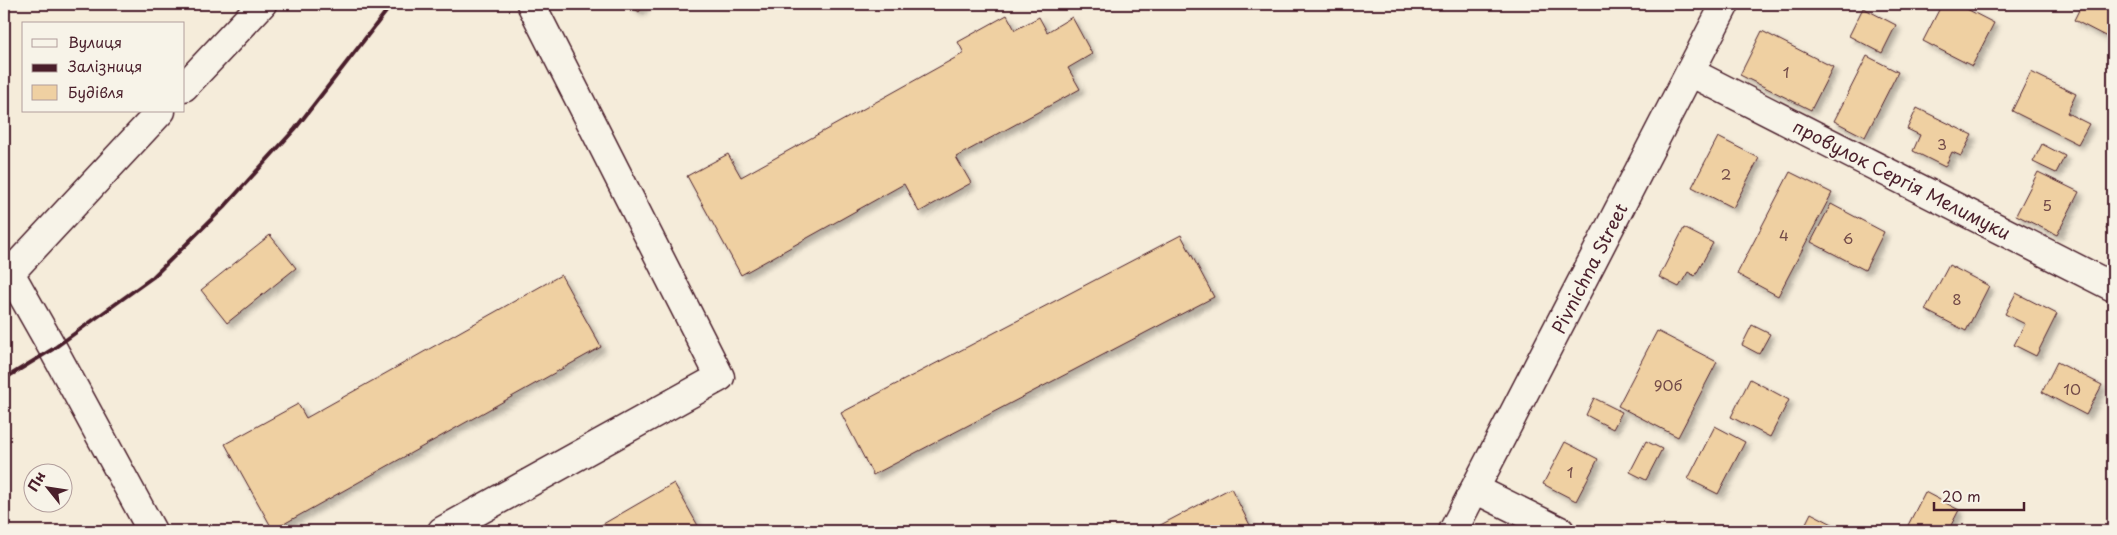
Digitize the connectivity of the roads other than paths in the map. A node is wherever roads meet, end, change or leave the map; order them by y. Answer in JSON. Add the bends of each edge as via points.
{"nodes":[{"id":1,"x":262,"y":4,"type":"edge"},
{"id":2,"x":531,"y":4,"type":"edge"},
{"id":3,"x":1725,"y":4,"type":"edge"},
{"id":4,"x":1690,"y":72,"type":"junction"},
{"id":5,"x":185,"y":86,"type":"edge"},
{"id":6,"x":160,"y":112,"type":"edge"},
{"id":7,"x":7,"y":275,"type":"edge"},
{"id":8,"x":2113,"y":287,"type":"edge"},
{"id":9,"x":1475,"y":489,"type":"junction"},
{"id":10,"x":152,"y":531,"type":"edge"},
{"id":11,"x":442,"y":531,"type":"edge"},
{"id":12,"x":1453,"y":531,"type":"edge"},
{"id":13,"x":1560,"y":531,"type":"edge"}],
"edges":[{"from":1,"to":5,"type":"main road"},
{"from":2,"to":11,"type":"main road","via":[[720,377]]},
{"from":3,"to":4,"type":"main road","name":"Pivnichna Street"},
{"from":4,"to":8,"type":"main road","name":"провулок Сергія Мелимуки"},
{"from":4,"to":9,"type":"main road","name":"Pivnichna Street"},
{"from":6,"to":7,"type":"main road"},
{"from":7,"to":10,"type":"main road","via":[[53,349]]},
{"from":9,"to":12,"type":"main road","name":"Pivnichna Street"},
{"from":9,"to":13,"type":"main road"}]}
